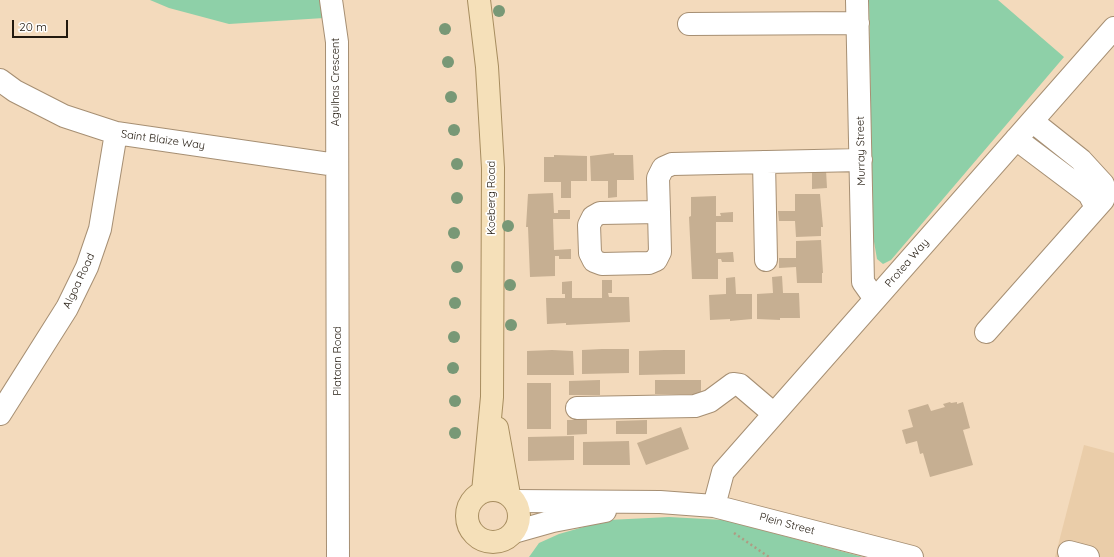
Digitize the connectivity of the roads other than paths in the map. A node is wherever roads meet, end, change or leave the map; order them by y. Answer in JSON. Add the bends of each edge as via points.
{"nodes":[{"id":1,"x":331,"y":0,"type":"edge"},
{"id":2,"x":479,"y":0,"type":"edge"},
{"id":3,"x":857,"y":0,"type":"edge"},
{"id":4,"x":858,"y":23,"type":"junction"},
{"id":5,"x":689,"y":24,"type":"dead end"},
{"id":6,"x":1114,"y":28,"type":"edge"},
{"id":7,"x":0,"y":80,"type":"edge"},
{"id":8,"x":1032,"y":121,"type":"junction"},
{"id":9,"x":116,"y":133,"type":"junction"},
{"id":10,"x":1016,"y":139,"type":"junction"},
{"id":11,"x":861,"y":160,"type":"junction"},
{"id":12,"x":764,"y":162,"type":"junction"},
{"id":13,"x":336,"y":165,"type":"junction"},
{"id":14,"x":1096,"y":208,"type":"junction"},
{"id":15,"x":659,"y":212,"type":"dead end"},
{"id":16,"x":766,"y":260,"type":"dead end"},
{"id":17,"x":875,"y":299,"type":"junction"},
{"id":18,"x":986,"y":332,"type":"dead end"},
{"id":19,"x":492,"y":397,"type":"junction"},
{"id":20,"x":578,"y":408,"type":"dead end"},
{"id":21,"x":0,"y":414,"type":"edge"},
{"id":22,"x":774,"y":414,"type":"junction"},
{"id":23,"x":483,"y":492,"type":"junction"},
{"id":24,"x":512,"y":498,"type":"junction"},
{"id":25,"x":660,"y":502,"type":"junction"},
{"id":26,"x":714,"y":506,"type":"junction"},
{"id":27,"x":509,"y":542,"type":"edge"},
{"id":28,"x":480,"y":547,"type":"edge"},
{"id":29,"x":338,"y":557,"type":"edge"},
{"id":30,"x":912,"y":557,"type":"edge"}],
"edges":[{"from":1,"to":13,"type":"street","name":"Agulhas Crescent","via":[[337,42]]},
{"from":2,"to":19,"type":"main road","name":"Koeberg Road","via":[[487,67],[492,168]]},
{"from":3,"to":4,"type":"street","name":"Murray Street"},
{"from":4,"to":5,"type":"street"},
{"from":4,"to":11,"type":"street","name":"Murray Street"},
{"from":6,"to":8,"type":"street","name":"Protea Way"},
{"from":7,"to":9,"type":"street","name":"Saint Blaize Way","via":[[27,98],[64,116]]},
{"from":8,"to":10,"type":"street","name":"Protea Way"},
{"from":8,"to":14,"type":"street","via":[[1081,160],[1103,184],[1106,192]]},
{"from":9,"to":13,"type":"street","name":"Saint Blaize Way"},
{"from":9,"to":21,"type":"street","name":"Algoa Road","via":[[100,230],[87,267],[67,308]]},
{"from":10,"to":14,"type":"street","via":[[1089,194]]},
{"from":10,"to":17,"type":"street","name":"Protea Way"},
{"from":11,"to":12,"type":"street"},
{"from":11,"to":17,"type":"street","name":"Murray Street","via":[[863,282]]},
{"from":12,"to":15,"type":"street","via":[[668,165],[663,168],[658,178]]},
{"from":12,"to":16,"type":"street"},
{"from":13,"to":29,"type":"street","name":"Plataan Road"},
{"from":14,"to":18,"type":"street"},
{"from":17,"to":22,"type":"street","name":"Protea Way"},
{"from":19,"to":23,"type":"main road","name":"Koeberg Road"},
{"from":19,"to":24,"type":"main road","name":"Koeberg Road"},
{"from":20,"to":22,"type":"street","via":[[695,406],[710,401],[733,384],[740,384]]},
{"from":22,"to":26,"type":"street","name":"Protea Way","via":[[723,472]]},
{"from":23,"to":24,"type":"main road","via":[[496,490]]},
{"from":23,"to":28,"type":"main road","via":[[471,502],[467,514],[470,529]]},
{"from":24,"to":25,"type":"street","name":"Plein Street"},
{"from":24,"to":27,"type":"main road","via":[[520,517]]},
{"from":25,"to":26,"type":"street","name":"Plein Street"},
{"from":25,"to":27,"type":"street","name":"Plein Street","via":[[553,521]]},
{"from":26,"to":30,"type":"street","name":"Plein Street"},
{"from":27,"to":28,"type":"main road","via":[[491,542]]}]}
